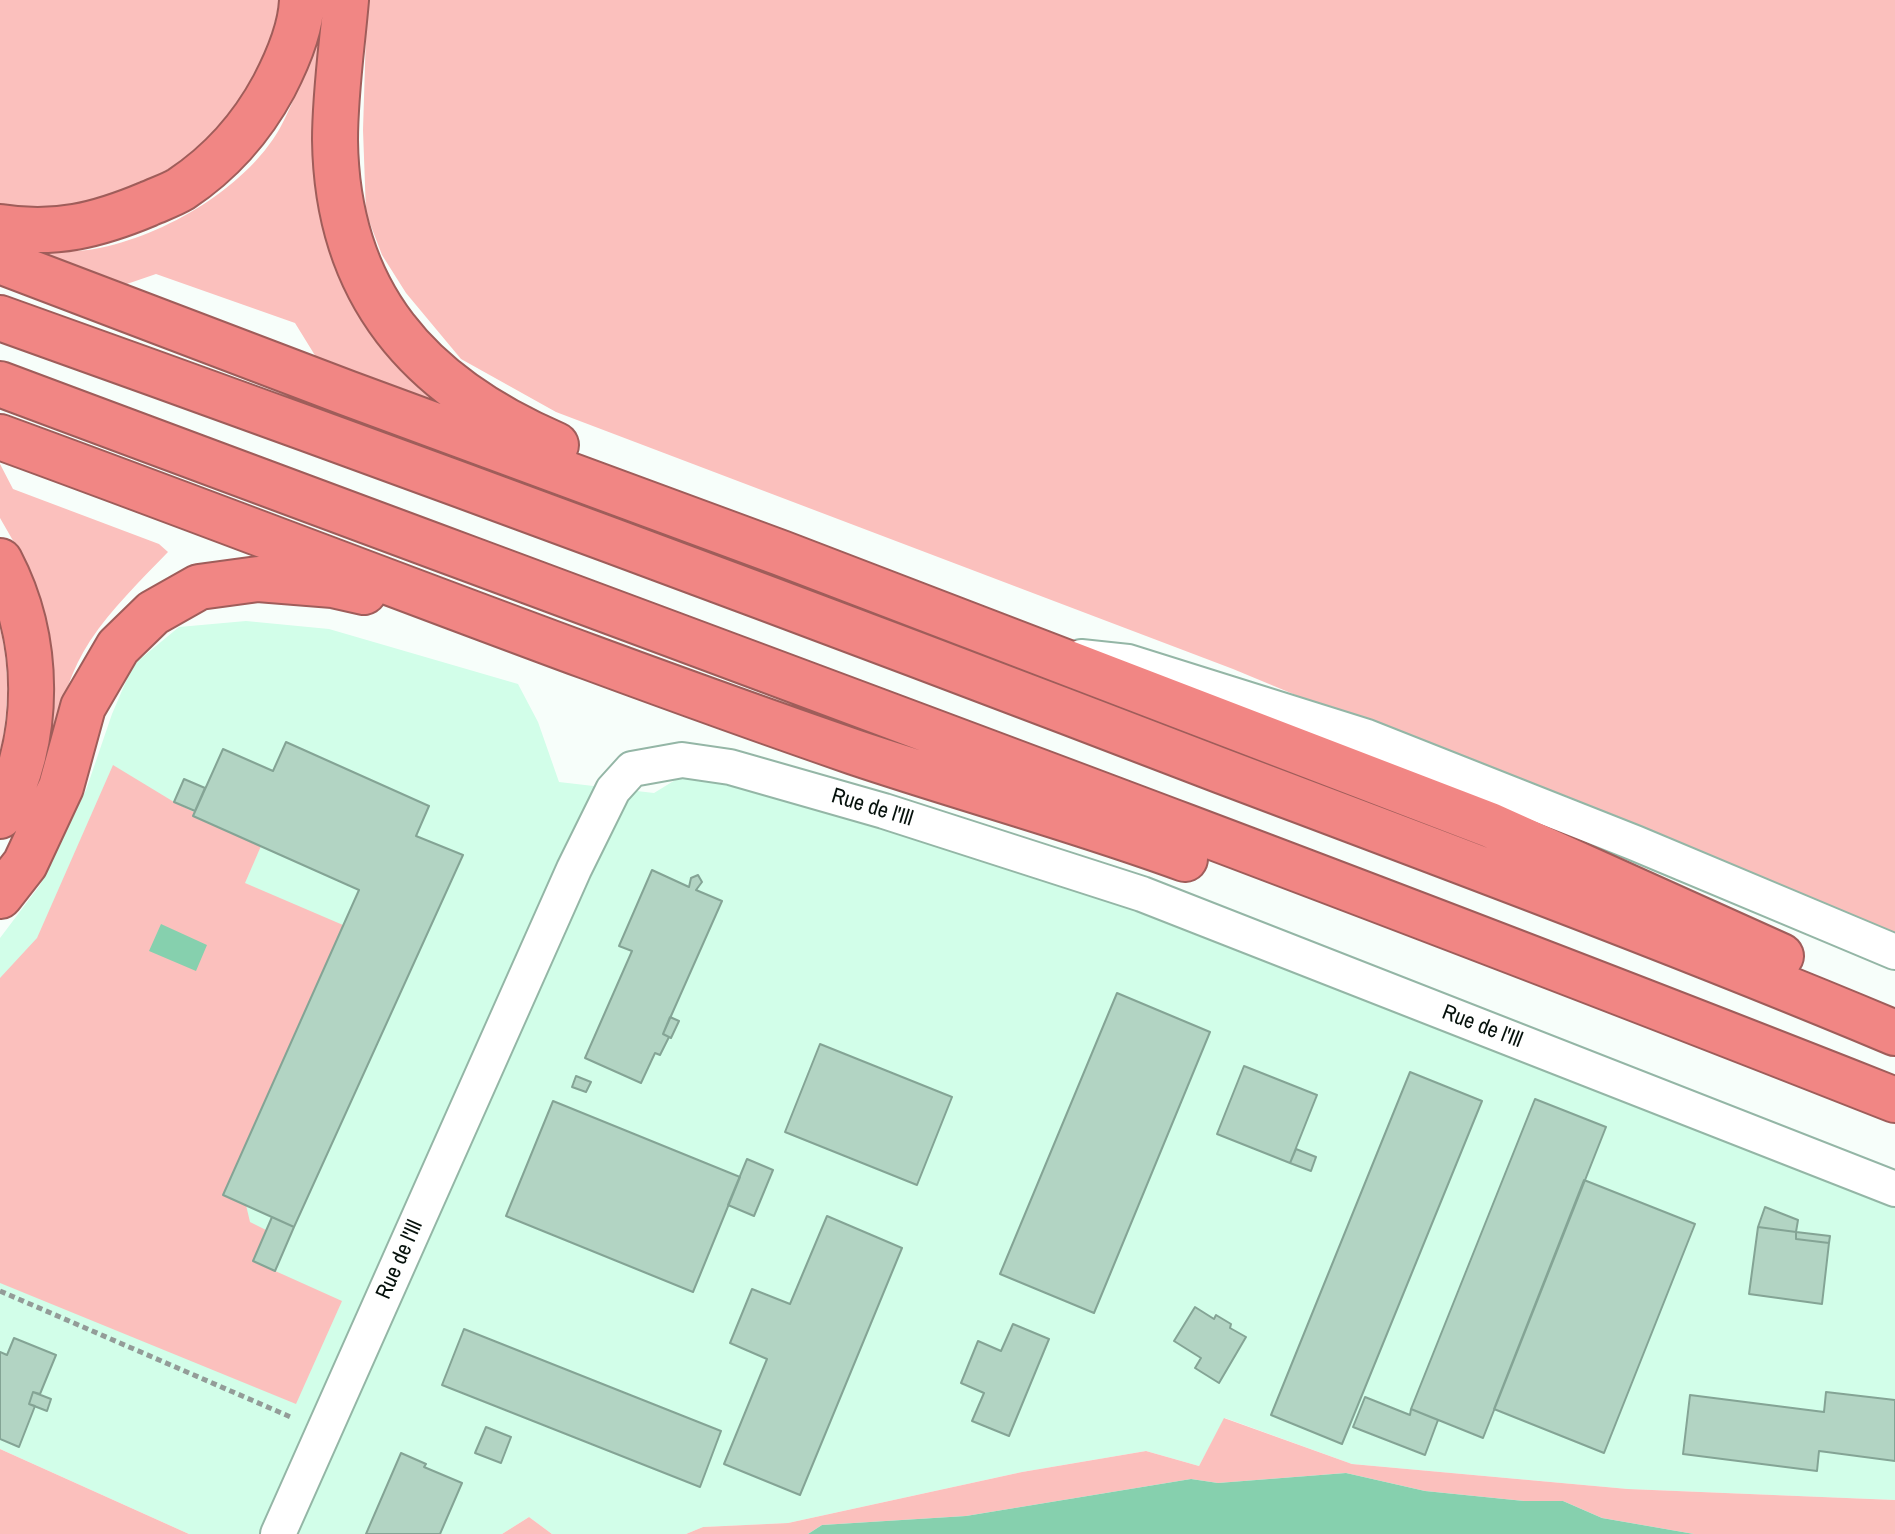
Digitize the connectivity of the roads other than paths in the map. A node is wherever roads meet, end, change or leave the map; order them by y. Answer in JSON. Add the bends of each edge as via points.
{"nodes":[{"id":1,"x":302,"y":0,"type":"edge"},
{"id":2,"x":346,"y":0,"type":"edge"},
{"id":3,"x":0,"y":227,"type":"edge"},
{"id":4,"x":0,"y":261,"type":"edge"},
{"id":5,"x":0,"y":318,"type":"edge"},
{"id":6,"x":0,"y":384,"type":"edge"},
{"id":7,"x":0,"y":437,"type":"edge"},
{"id":8,"x":781,"y":553,"type":"junction"},
{"id":9,"x":0,"y":561,"type":"edge"},
{"id":10,"x":489,"y":621,"type":"junction"},
{"id":11,"x":1046,"y":654,"type":"junction"},
{"id":12,"x":0,"y":816,"type":"edge"},
{"id":13,"x":0,"y":896,"type":"edge"},
{"id":14,"x":1458,"y":932,"type":"junction"},
{"id":15,"x":1895,"y":952,"type":"edge"},
{"id":16,"x":1817,"y":1001,"type":"junction"},
{"id":17,"x":1895,"y":1033,"type":"edge"},
{"id":18,"x":1895,"y":1100,"type":"edge"},
{"id":19,"x":1895,"y":1189,"type":"edge"},
{"id":20,"x":278,"y":1534,"type":"edge"}],
"edges":[{"from":1,"to":3,"type":"highway","via":[[287,61],[258,115],[223,155],[180,190],[77,229]]},
{"from":2,"to":8,"type":"highway","via":[[335,140],[341,209],[366,286],[391,326],[424,362],[493,412],[537,437],[678,494]]},
{"from":4,"to":8,"type":"highway"},
{"from":5,"to":16,"type":"highway","via":[[1000,686]]},
{"from":6,"to":14,"type":"highway"},
{"from":7,"to":10,"type":"highway"},
{"from":8,"to":11,"type":"highway"},
{"from":9,"to":12,"type":"highway","via":[[15,591],[28,641],[31,693],[28,739]]},
{"from":10,"to":13,"type":"highway","via":[[333,585],[258,579],[187,593],[153,613],[118,647],[83,707],[61,787],[25,864]]},
{"from":10,"to":14,"type":"highway","via":[[855,752],[1148,846],[1379,932]]},
{"from":11,"to":15,"type":"street","via":[[1128,662],[1367,737]]},
{"from":11,"to":16,"type":"highway","via":[[1490,825],[1789,960]]},
{"from":14,"to":18,"type":"highway"},
{"from":16,"to":17,"type":"highway"},
{"from":19,"to":20,"type":"street","name":"Rue de l'Ill","via":[[1142,894],[730,767],[682,760],[632,769],[613,790],[574,869]]}]}
